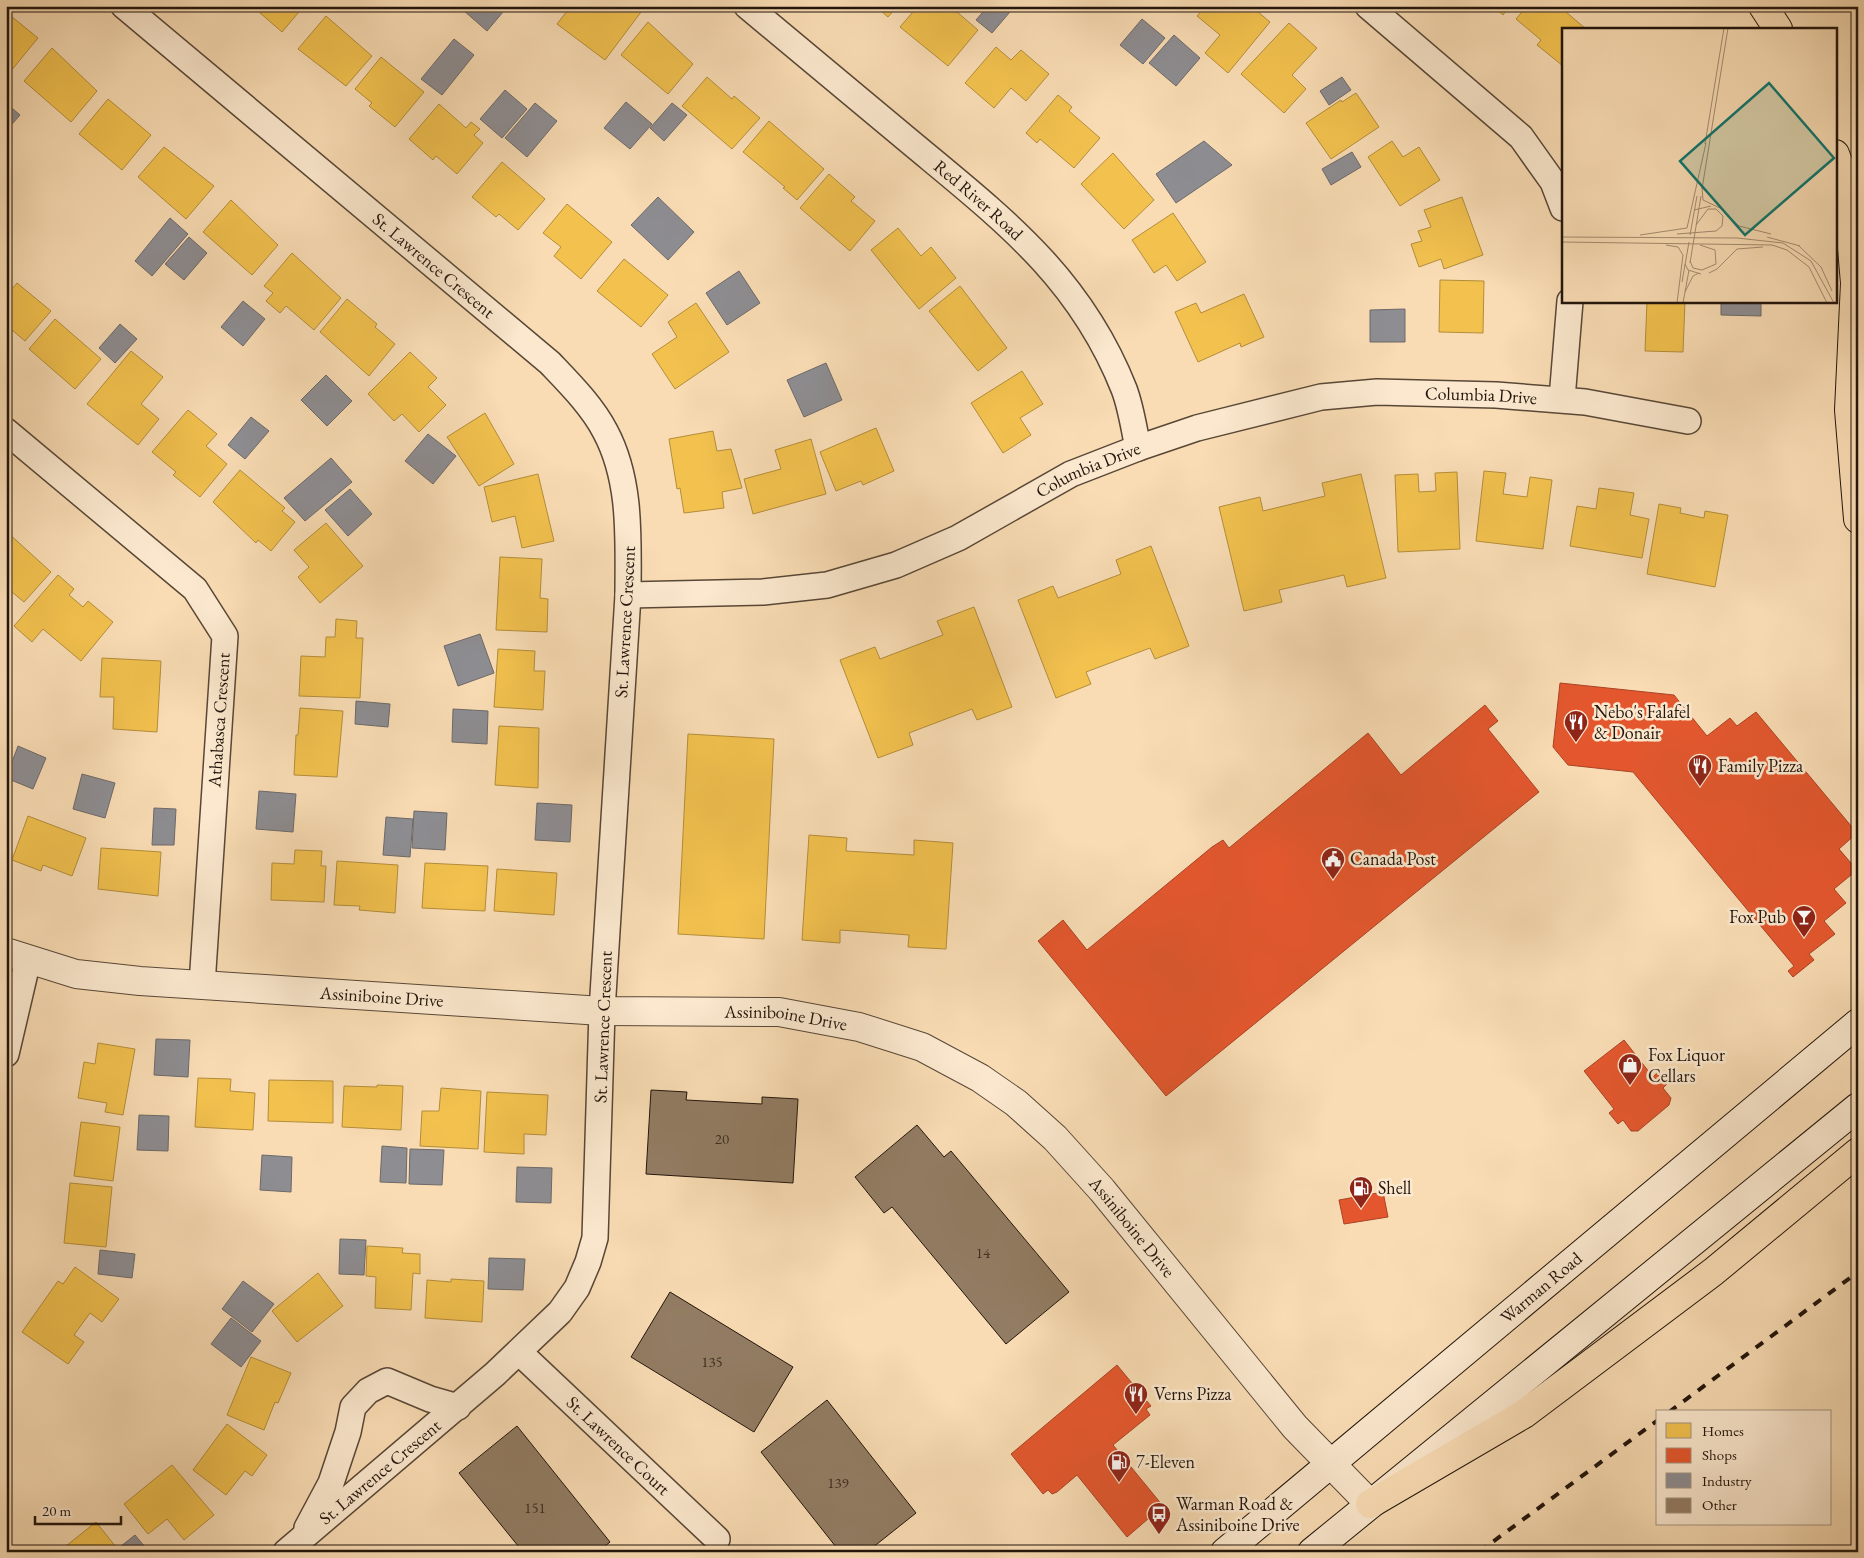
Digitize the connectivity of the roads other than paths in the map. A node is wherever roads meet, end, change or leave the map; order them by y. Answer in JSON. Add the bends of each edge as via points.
{"nodes":[{"id":1,"x":124,"y":6,"type":"edge"},
{"id":2,"x":747,"y":6,"type":"edge"},
{"id":3,"x":1368,"y":6,"type":"edge"},
{"id":4,"x":1764,"y":6,"type":"edge"},
{"id":5,"x":1777,"y":28,"type":"edge"},
{"id":6,"x":1836,"y":157,"type":"edge"},
{"id":7,"x":1562,"y":205,"type":"edge"},
{"id":8,"x":1570,"y":302,"type":"edge"},
{"id":9,"x":1562,"y":399,"type":"junction"},
{"id":10,"x":1688,"y":421,"type":"dead end"},
{"id":11,"x":6,"y":431,"type":"edge"},
{"id":12,"x":1138,"y":448,"type":"junction"},
{"id":13,"x":1858,"y":519,"type":"edge"},
{"id":14,"x":628,"y":595,"type":"junction"},
{"id":15,"x":17,"y":956,"type":"edge"},
{"id":16,"x":202,"y":985,"type":"junction"},
{"id":17,"x":602,"y":1010,"type":"junction"},
{"id":18,"x":1858,"y":1023,"type":"edge"},
{"id":19,"x":6,"y":1054,"type":"edge"},
{"id":20,"x":1858,"y":1107,"type":"edge"},
{"id":21,"x":1858,"y":1152,"type":"edge"},
{"id":22,"x":520,"y":1353,"type":"junction"},
{"id":23,"x":458,"y":1407,"type":"junction"},
{"id":24,"x":1331,"y":1464,"type":"junction"},
{"id":25,"x":1370,"y":1504,"type":"junction"},
{"id":26,"x":717,"y":1538,"type":"dead end"},
{"id":27,"x":294,"y":1545,"type":"edge"},
{"id":28,"x":1224,"y":1552,"type":"edge"},
{"id":29,"x":1312,"y":1552,"type":"edge"}],
"edges":[{"from":1,"to":14,"type":"street","name":"St. Lawrence Crescent","via":[[550,363],[575,389],[605,431],[622,477],[629,530]]},
{"from":2,"to":12,"type":"street","name":"Red River Road","via":[[998,215],[1039,253],[1072,295],[1103,343],[1125,391]]},
{"from":3,"to":7,"type":"street","via":[[1521,137],[1553,182]]},
{"from":4,"to":5,"type":"highway"},
{"from":6,"to":13,"type":"highway","via":[[1850,225],[1854,283],[1849,410]]},
{"from":8,"to":9,"type":"street","name":"Columbia Drive"},
{"from":9,"to":10,"type":"street","name":"Columbia Drive"},
{"from":9,"to":12,"type":"street","name":"Columbia Drive","via":[[1434,392],[1376,392],[1320,398],[1197,428]]},
{"from":11,"to":16,"type":"street","name":"Athabasca Crescent","via":[[195,589],[225,636]]},
{"from":12,"to":14,"type":"street","name":"Columbia Drive","via":[[1071,474],[958,538],[896,565],[827,585],[763,592]]},
{"from":14,"to":17,"type":"street","name":"St. Lawrence Crescent"},
{"from":15,"to":16,"type":"street","name":"Assiniboine Drive","via":[[76,974]]},
{"from":15,"to":19,"type":"street"},
{"from":16,"to":17,"type":"street","name":"Assiniboine Drive"},
{"from":17,"to":22,"type":"street","name":"St. Lawrence Crescent","via":[[595,1238],[576,1288],[560,1312]]},
{"from":17,"to":24,"type":"street","name":"Assiniboine Drive","via":[[779,1012],[859,1027],[922,1046],[980,1078],[1016,1103],[1055,1138],[1295,1427]]},
{"from":18,"to":24,"type":"street","name":"Warman Road"},
{"from":20,"to":25,"type":"street"},
{"from":21,"to":25,"type":"highway","via":[[1713,1272],[1524,1414]]},
{"from":22,"to":23,"type":"street","name":"St. Lawrence Crescent"},
{"from":22,"to":26,"type":"street","name":"St. Lawrence Court"},
{"from":23,"to":27,"type":"street","name":"St. Lawrence Crescent"},
{"from":23,"to":27,"type":"street","name":"St. Lawrence Crescent","via":[[388,1381],[368,1390],[352,1408],[348,1432],[331,1483]]},
{"from":24,"to":25,"type":"street","name":"Assiniboine Drive"},
{"from":24,"to":28,"type":"street","name":"Warman Road"},
{"from":25,"to":29,"type":"street"}]}
